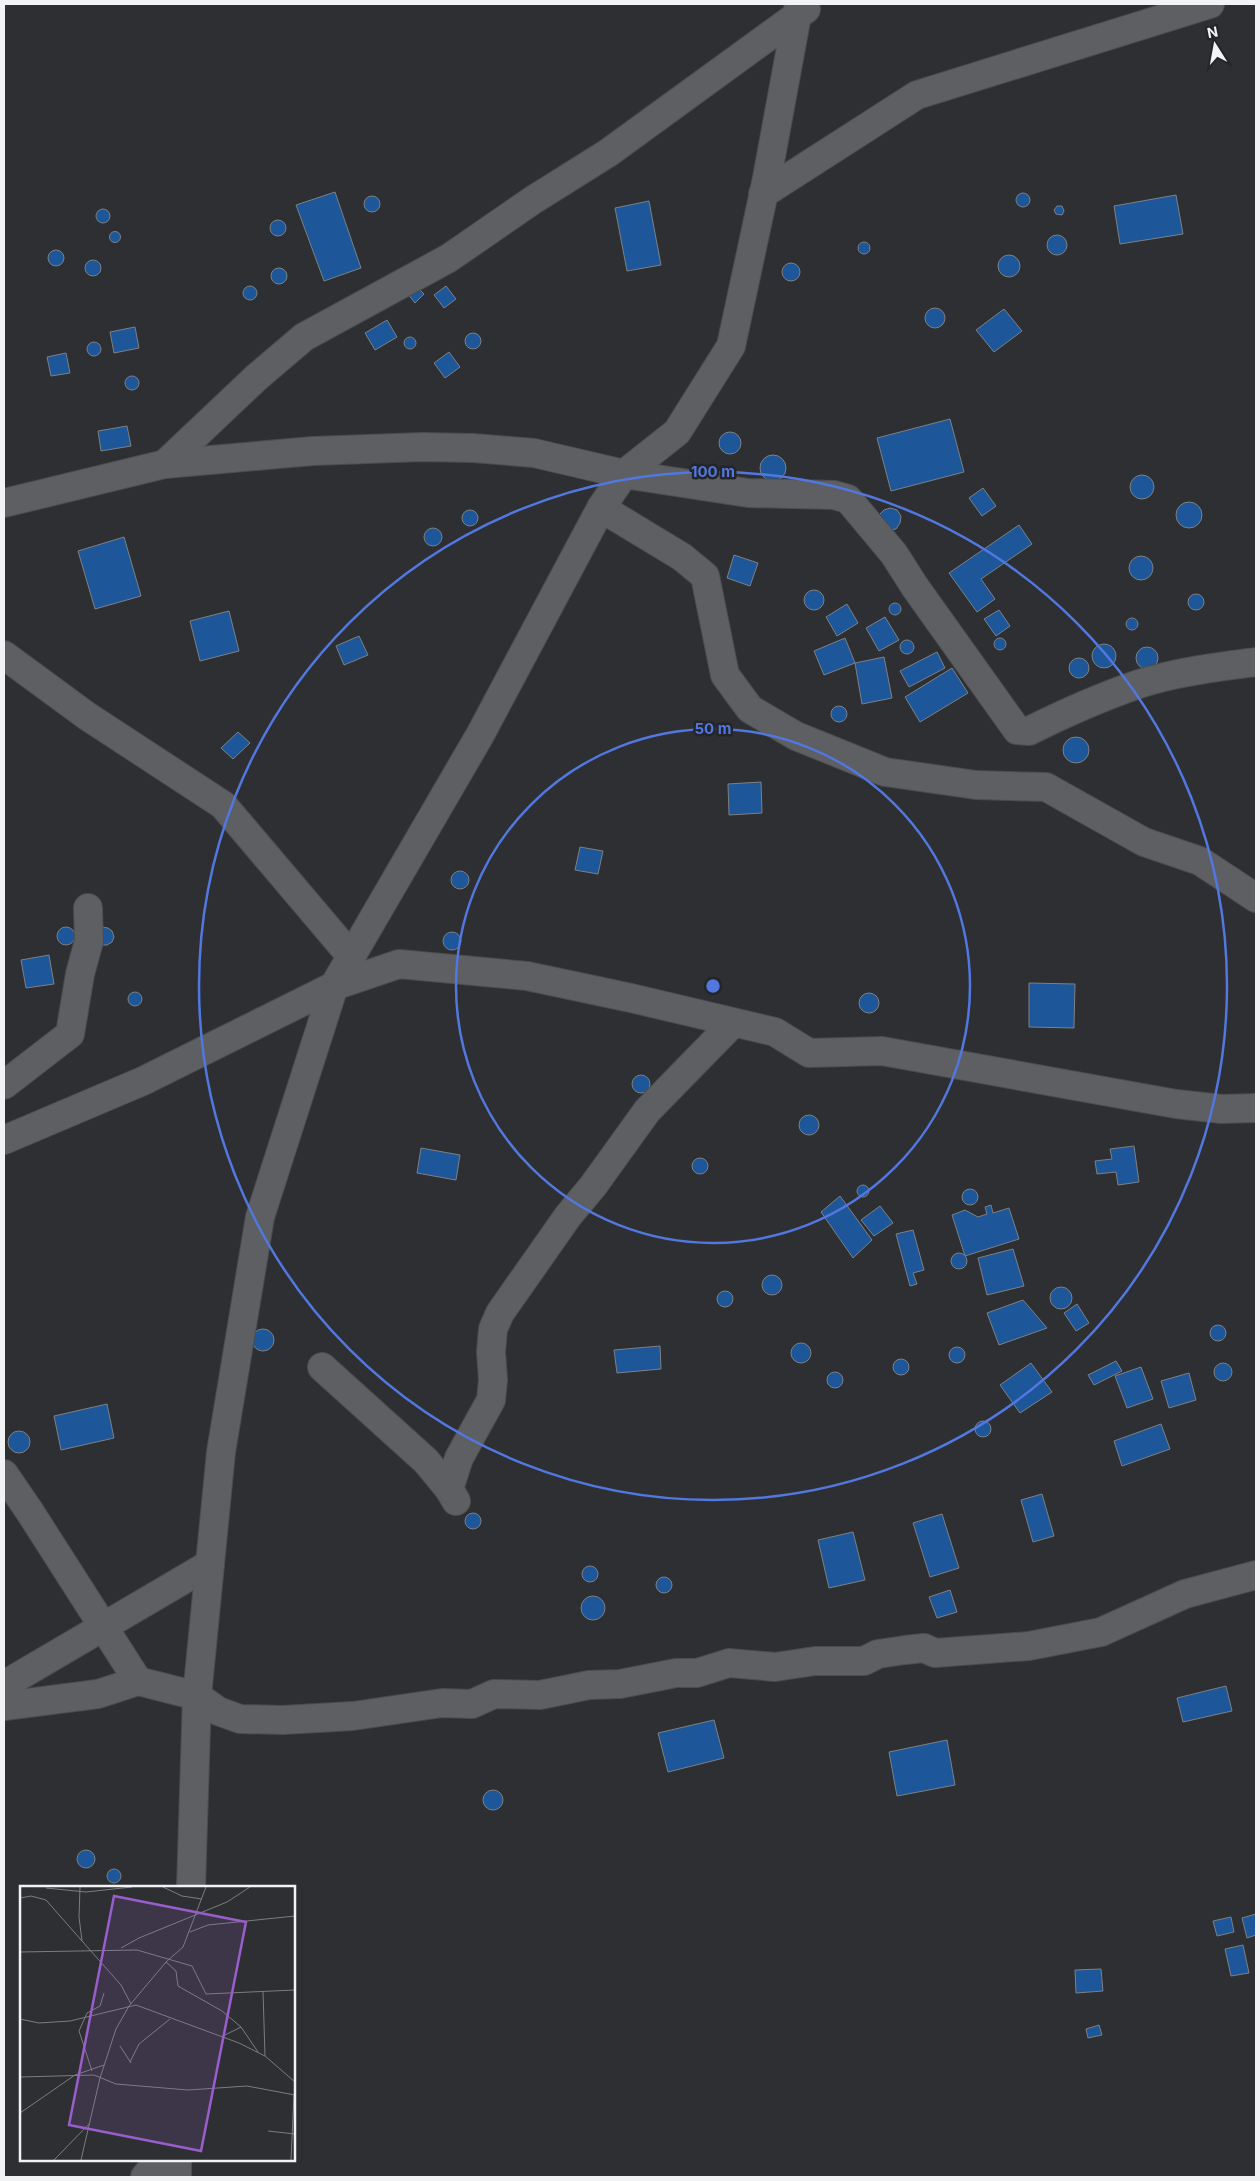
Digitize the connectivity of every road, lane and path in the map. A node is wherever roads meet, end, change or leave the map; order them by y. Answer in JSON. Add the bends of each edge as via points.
{"nodes":[{"id":1,"x":1210,"y":4,"type":"edge"},
{"id":2,"x":803,"y":8,"type":"edge"},
{"id":3,"x":763,"y":194,"type":"junction"},
{"id":4,"x":165,"y":464,"type":"junction"},
{"id":5,"x":624,"y":474,"type":"junction"},
{"id":6,"x":4,"y":503,"type":"edge"},
{"id":7,"x":601,"y":508,"type":"junction"},
{"id":8,"x":4,"y":656,"type":"edge"},
{"id":9,"x":1256,"y":662,"type":"edge"},
{"id":10,"x":1256,"y":898,"type":"edge"},
{"id":11,"x":88,"y":908,"type":"dead end"},
{"id":12,"x":352,"y":956,"type":"junction"},
{"id":13,"x":334,"y":986,"type":"junction"},
{"id":14,"x":733,"y":1023,"type":"junction"},
{"id":15,"x":4,"y":1085,"type":"edge"},
{"id":16,"x":1256,"y":1094,"type":"edge"},
{"id":17,"x":1256,"y":1108,"type":"edge"},
{"id":18,"x":1222,"y":1109,"type":"junction"},
{"id":19,"x":4,"y":1140,"type":"edge"},
{"id":20,"x":322,"y":1367,"type":"dead end"},
{"id":21,"x":4,"y":1474,"type":"edge"},
{"id":22,"x":210,"y":1564,"type":"junction"},
{"id":23,"x":1256,"y":1575,"type":"edge"},
{"id":24,"x":104,"y":1626,"type":"junction"},
{"id":25,"x":138,"y":1680,"type":"junction"},
{"id":26,"x":4,"y":1686,"type":"edge"},
{"id":27,"x":197,"y":1696,"type":"junction"},
{"id":28,"x":4,"y":1706,"type":"edge"},
{"id":29,"x":191,"y":1886,"type":"edge"},
{"id":30,"x":158,"y":2161,"type":"edge"},
{"id":31,"x":177,"y":2161,"type":"edge"},
{"id":32,"x":145,"y":2177,"type":"edge"},
{"id":33,"x":177,"y":2177,"type":"edge"}],
"edges":[{"from":1,"to":3,"type":"street","via":[[917,95]]},
{"from":2,"to":3,"type":"street"},
{"from":2,"to":4,"type":"street","via":[[608,153],[449,258],[304,337]]},
{"from":3,"to":5,"type":"street","via":[[731,346],[677,432]]},
{"from":4,"to":5,"type":"street","via":[[312,451],[473,448],[534,453]]},
{"from":4,"to":6,"type":"street"},
{"from":5,"to":7,"type":"street"},
{"from":5,"to":9,"type":"street","via":[[748,493],[834,495],[848,499],[894,554],[1021,732],[1141,684]]},
{"from":7,"to":10,"type":"street","via":[[682,557],[705,576],[725,675],[750,709],[796,736],[885,772],[976,785],[1046,787],[1144,842],[1200,861]]},
{"from":7,"to":12,"type":"street","via":[[480,735]]},
{"from":8,"to":12,"type":"street","via":[[87,716],[223,805]]},
{"from":11,"to":15,"type":"street","via":[[87,954],[80,974],[70,1034]]},
{"from":12,"to":13,"type":"street"},
{"from":13,"to":14,"type":"street","via":[[399,964],[527,976]]},
{"from":13,"to":19,"type":"street","via":[[143,1081]]},
{"from":13,"to":22,"type":"street","via":[[260,1217],[221,1452]]},
{"from":14,"to":18,"type":"street","via":[[775,1032],[809,1053],[882,1051],[1176,1104]]},
{"from":14,"to":20,"type":"street","via":[[647,1111],[500,1312],[493,1329],[490,1352],[491,1400],[459,1458],[452,1495],[426,1461]]},
{"from":16,"to":18,"type":"street"},
{"from":17,"to":18,"type":"street"},
{"from":21,"to":24,"type":"street"},
{"from":22,"to":24,"type":"street"},
{"from":22,"to":27,"type":"street"},
{"from":23,"to":27,"type":"street","via":[[1185,1594],[1101,1632],[1029,1646],[935,1653],[924,1648],[878,1654],[864,1661],[815,1661],[775,1667],[729,1663],[697,1673],[676,1673],[620,1684],[540,1695],[494,1694],[472,1704],[442,1703],[352,1716],[240,1719],[218,1711]]},
{"from":24,"to":25,"type":"street"},
{"from":24,"to":26,"type":"street"},
{"from":25,"to":27,"type":"street"},
{"from":25,"to":28,"type":"street","via":[[98,1694]]},
{"from":27,"to":29,"type":"street"},
{"from":30,"to":32,"type":"street"},
{"from":31,"to":33,"type":"street"}]}
